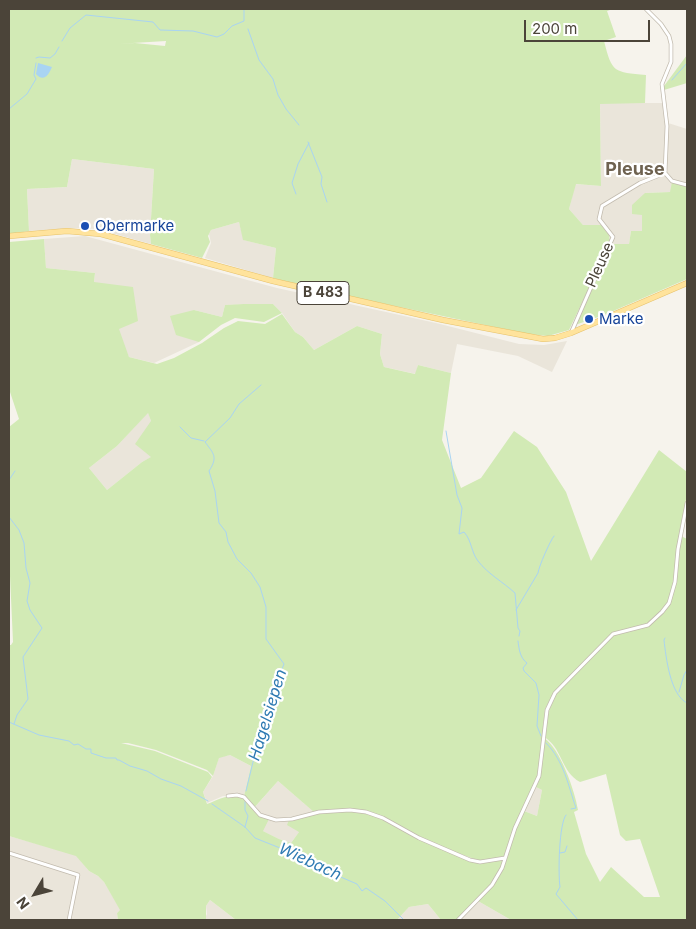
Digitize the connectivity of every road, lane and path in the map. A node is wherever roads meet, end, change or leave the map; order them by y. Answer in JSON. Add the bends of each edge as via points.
{"nodes":[{"id":1,"x":646,"y":9,"type":"edge"},
{"id":2,"x":665,"y":173,"type":"junction"},
{"id":3,"x":687,"y":185,"type":"edge"},
{"id":4,"x":9,"y":236,"type":"edge"},
{"id":5,"x":687,"y":283,"type":"edge"},
{"id":6,"x":571,"y":333,"type":"junction"},
{"id":7,"x":687,"y":502,"type":"edge"},
{"id":8,"x":228,"y":796,"type":"dead end"},
{"id":9,"x":9,"y":853,"type":"edge"},
{"id":10,"x":505,"y":858,"type":"junction"},
{"id":11,"x":69,"y":920,"type":"edge"},
{"id":12,"x":458,"y":920,"type":"edge"}],
"edges":[{"from":1,"to":2,"type":"street","via":[[661,24],[671,44],[671,62],[662,84],[667,126]]},
{"from":2,"to":3,"type":"street","via":[[672,181]]},
{"from":2,"to":6,"type":"street","name":"Pleuse","via":[[640,183],[602,206],[599,219],[613,237]]},
{"from":4,"to":6,"type":"main road","number":"B 483","via":[[67,231],[94,233],[273,281],[443,320],[537,339]]},
{"from":5,"to":6,"type":"main road","number":"B 483"},
{"from":7,"to":10,"type":"street","via":[[669,603],[648,625],[613,634],[549,703],[540,776]]},
{"from":8,"to":10,"type":"street","via":[[244,797],[260,814],[276,820],[323,812],[366,812],[475,861]]},
{"from":9,"to":11,"type":"street","via":[[78,875]]},
{"from":10,"to":12,"type":"street","via":[[492,885]]}]}
